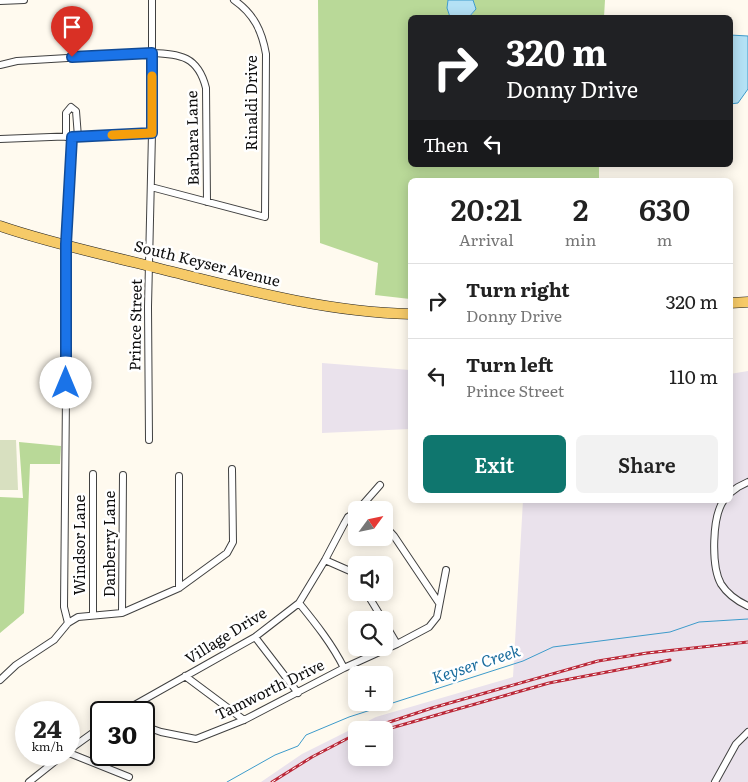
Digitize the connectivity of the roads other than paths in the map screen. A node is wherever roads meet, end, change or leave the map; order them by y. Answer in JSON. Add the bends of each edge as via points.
{"nodes":[{"id":1,"x":24,"y":0,"type":"edge"},
{"id":2,"x":152,"y":0,"type":"edge"},
{"id":3,"x":234,"y":0,"type":"edge"},
{"id":4,"x":0,"y":1,"type":"edge"},
{"id":5,"x":152,"y":53,"type":"junction"},
{"id":6,"x":0,"y":65,"type":"edge"},
{"id":7,"x":152,"y":133,"type":"junction"},
{"id":8,"x":72,"y":137,"type":"junction"},
{"id":9,"x":0,"y":139,"type":"edge"},
{"id":10,"x":151,"y":187,"type":"junction"},
{"id":11,"x":207,"y":202,"type":"junction"},
{"id":12,"x":0,"y":226,"type":"edge"},
{"id":13,"x":66,"y":244,"type":"junction"},
{"id":14,"x":150,"y":266,"type":"junction"},
{"id":15,"x":748,"y":302,"type":"edge"},
{"id":16,"x":733,"y":303,"type":"edge"},
{"id":17,"x":408,"y":314,"type":"edge"},
{"id":18,"x":149,"y":440,"type":"dead end"},
{"id":19,"x":232,"y":469,"type":"dead end"},
{"id":20,"x":93,"y":474,"type":"dead end"},
{"id":21,"x":122,"y":475,"type":"dead end"},
{"id":22,"x":179,"y":476,"type":"dead end"},
{"id":23,"x":748,"y":482,"type":"edge"},
{"id":24,"x":380,"y":485,"type":"dead end"},
{"id":25,"x":733,"y":491,"type":"edge"},
{"id":26,"x":366,"y":501,"type":"edge"},
{"id":27,"x":722,"y":503,"type":"edge"},
{"id":28,"x":348,"y":517,"type":"edge"},
{"id":29,"x":393,"y":535,"type":"edge"},
{"id":30,"x":325,"y":560,"type":"junction"},
{"id":31,"x":348,"y":570,"type":"edge"},
{"id":32,"x":446,"y":570,"type":"dead end"},
{"id":33,"x":180,"y":588,"type":"junction"},
{"id":34,"x":299,"y":603,"type":"junction"},
{"id":35,"x":439,"y":603,"type":"junction"},
{"id":36,"x":748,"y":606,"type":"edge"},
{"id":37,"x":122,"y":613,"type":"junction"},
{"id":38,"x":93,"y":616,"type":"junction"},
{"id":39,"x":68,"y":623,"type":"junction"},
{"id":40,"x":254,"y":637,"type":"junction"},
{"id":41,"x":393,"y":637,"type":"edge"},
{"id":42,"x":397,"y":644,"type":"junction"},
{"id":43,"x":344,"y":668,"type":"junction"},
{"id":44,"x":185,"y":676,"type":"junction"},
{"id":45,"x":0,"y":680,"type":"edge"},
{"id":46,"x":298,"y":693,"type":"junction"},
{"id":47,"x":141,"y":701,"type":"edge"},
{"id":48,"x":244,"y":720,"type":"junction"},
{"id":49,"x":155,"y":730,"type":"edge"},
{"id":50,"x":748,"y":732,"type":"edge"},
{"id":51,"x":90,"y":736,"type":"edge"},
{"id":52,"x":80,"y":743,"type":"edge"},
{"id":53,"x":80,"y":757,"type":"edge"},
{"id":54,"x":49,"y":766,"type":"edge"},
{"id":55,"x":129,"y":777,"type":"dead end"},
{"id":56,"x":29,"y":782,"type":"edge"},
{"id":57,"x":714,"y":782,"type":"edge"}],
"edges":[{"from":1,"to":4,"type":"street"},
{"from":2,"to":5,"type":"street","name":"Prince Street"},
{"from":3,"to":11,"type":"street","name":"Rinaldi Drive","via":[[248,11],[259,27],[266,54],[265,217]]},
{"from":5,"to":6,"type":"street","name":"Barbara Lane","via":[[17,60]]},
{"from":5,"to":7,"type":"street","name":"Prince Street"},
{"from":5,"to":11,"type":"street","name":"Barbara Lane","via":[[174,53],[184,57],[203,78],[206,88]]},
{"from":7,"to":8,"type":"street"},
{"from":7,"to":10,"type":"street","name":"Prince Street"},
{"from":8,"to":9,"type":"street"},
{"from":8,"to":13,"type":"street"},
{"from":10,"to":11,"type":"street"},
{"from":10,"to":14,"type":"street","name":"Prince Street"},
{"from":12,"to":13,"type":"main road","name":"South Keyser Avenue"},
{"from":13,"to":14,"type":"main road","name":"South Keyser Avenue"},
{"from":13,"to":39,"type":"street","via":[[64,607]]},
{"from":14,"to":17,"type":"main road","name":"South Keyser Avenue","via":[[312,303]]},
{"from":14,"to":18,"type":"street","name":"Prince Street"},
{"from":15,"to":16,"type":"main road"},
{"from":19,"to":33,"type":"street","via":[[233,542],[228,553]]},
{"from":20,"to":38,"type":"street","name":"Windsor Lane"},
{"from":21,"to":37,"type":"street","name":"Danberry Lane"},
{"from":22,"to":33,"type":"street"},
{"from":23,"to":25,"type":"street"},
{"from":24,"to":26,"type":"street","name":"Village Drive"},
{"from":27,"to":36,"type":"street","via":[[716,517],[717,574],[732,597]]},
{"from":28,"to":30,"type":"street","name":"Village Drive"},
{"from":29,"to":35,"type":"street"},
{"from":30,"to":31,"type":"street"},
{"from":30,"to":34,"type":"street","name":"Village Drive"},
{"from":32,"to":35,"type":"street","name":"Tamworth Drive"},
{"from":33,"to":37,"type":"street"},
{"from":34,"to":40,"type":"street","name":"Village Drive"},
{"from":34,"to":43,"type":"street","via":[[318,626]]},
{"from":35,"to":42,"type":"street","name":"Tamworth Drive","via":[[437,617],[428,627]]},
{"from":37,"to":38,"type":"street"},
{"from":38,"to":39,"type":"street","via":[[78,617]]},
{"from":39,"to":45,"type":"street","via":[[54,640],[16,665]]},
{"from":40,"to":44,"type":"street","name":"Village Drive"},
{"from":40,"to":46,"type":"street"},
{"from":41,"to":42,"type":"street"},
{"from":42,"to":43,"type":"street","name":"Tamworth Drive"},
{"from":43,"to":46,"type":"street","name":"Tamworth Drive"},
{"from":44,"to":47,"type":"street","name":"Village Drive"},
{"from":44,"to":48,"type":"street"},
{"from":46,"to":48,"type":"street","name":"Tamworth Drive"},
{"from":48,"to":49,"type":"street","name":"Tamworth Drive","via":[[196,739]]},
{"from":50,"to":57,"type":"street","via":[[736,744]]},
{"from":51,"to":52,"type":"street"},
{"from":53,"to":55,"type":"street"},
{"from":54,"to":56,"type":"street"}]}
